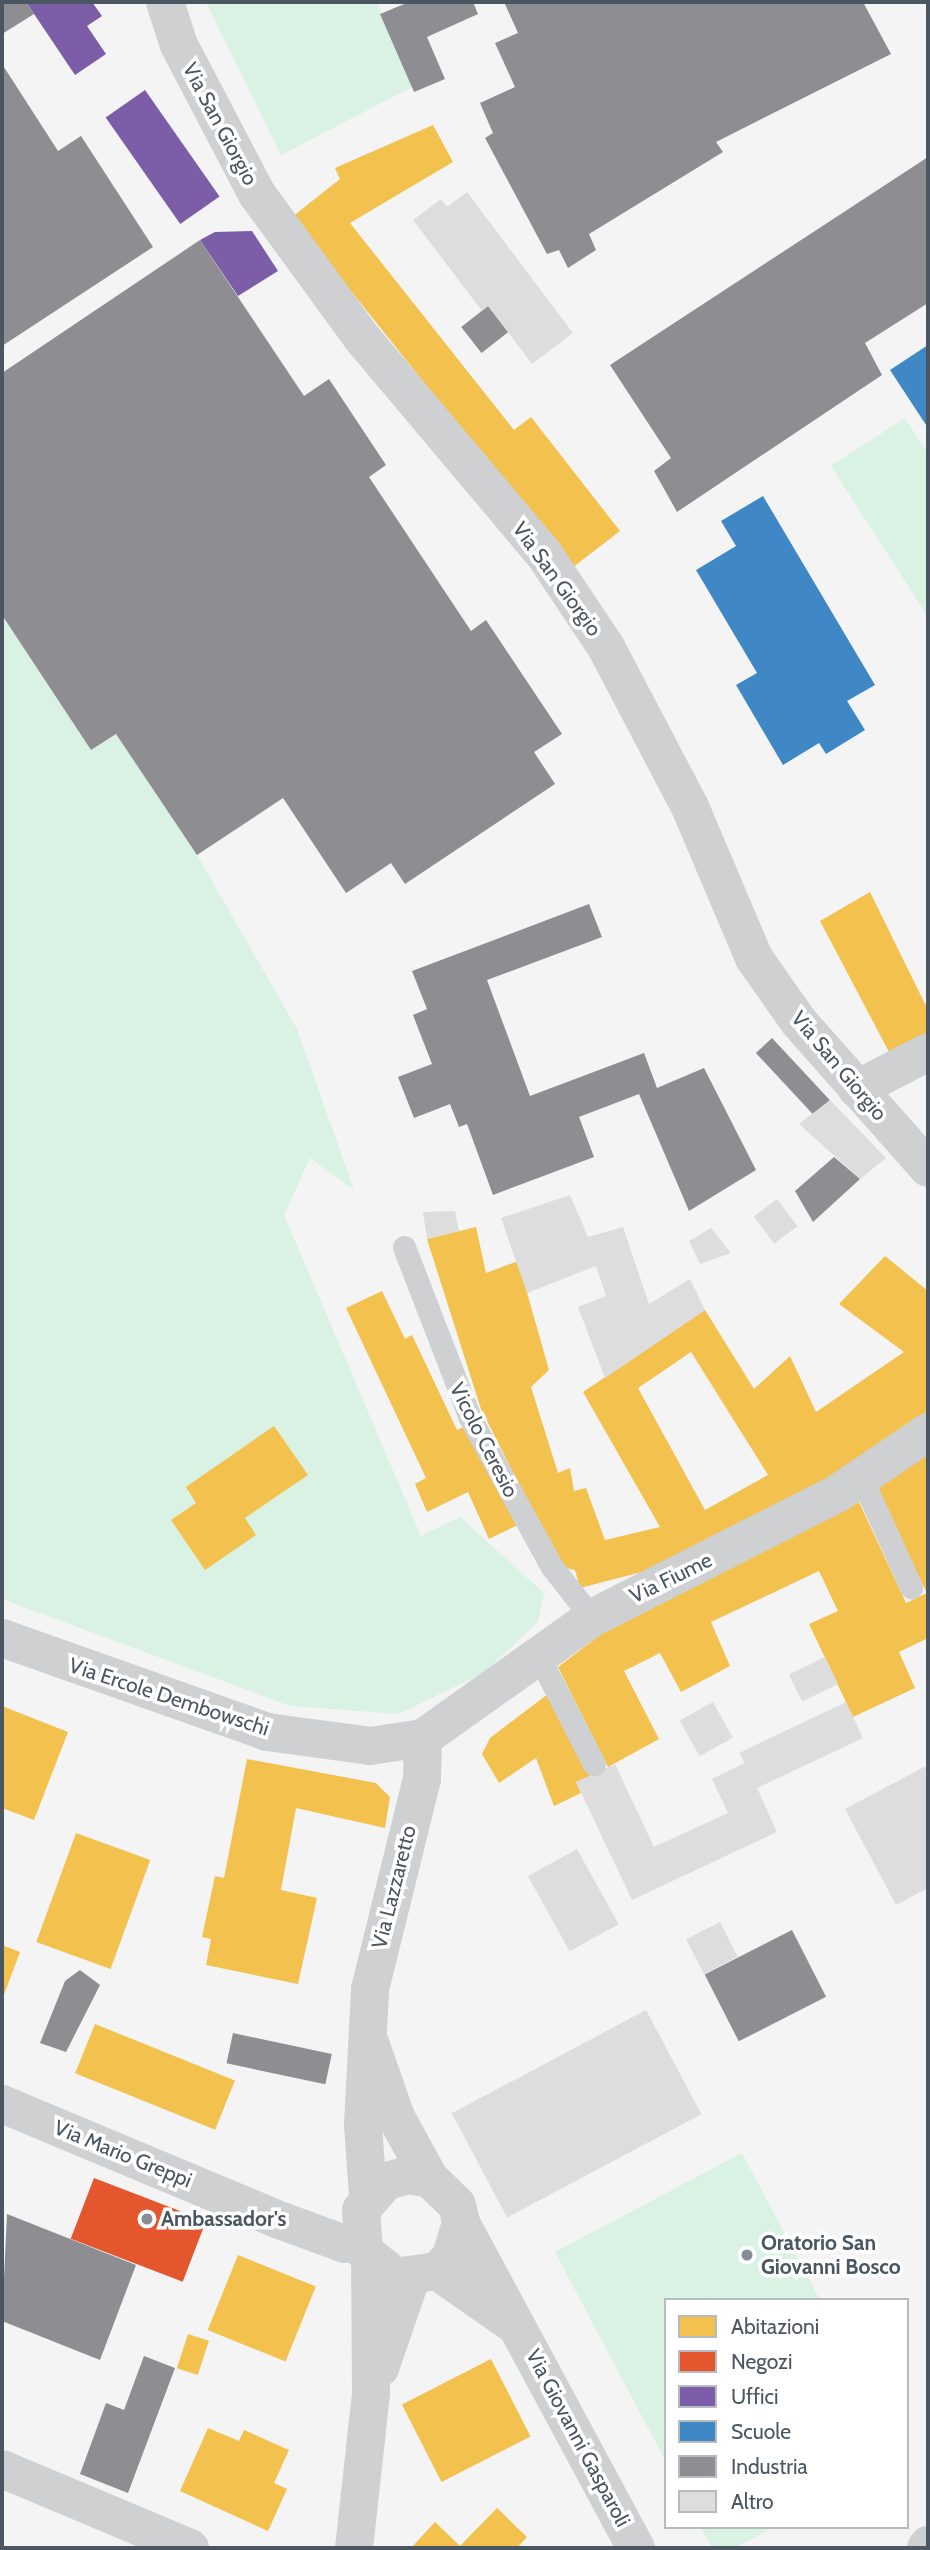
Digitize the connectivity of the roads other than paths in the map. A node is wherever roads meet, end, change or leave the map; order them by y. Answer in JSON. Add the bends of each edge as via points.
{"nodes":[{"id":1,"x":165,"y":2,"type":"edge"},
{"id":2,"x":928,"y":1052,"type":"edge"},
{"id":3,"x":857,"y":1089,"type":"junction"},
{"id":4,"x":928,"y":1168,"type":"edge"},
{"id":5,"x":404,"y":1247,"type":"dead end"},
{"id":6,"x":928,"y":1432,"type":"edge"},
{"id":7,"x":862,"y":1479,"type":"junction"},
{"id":8,"x":911,"y":1587,"type":"dead end"},
{"id":9,"x":593,"y":1618,"type":"junction"},
{"id":10,"x":2,"y":1638,"type":"edge"},
{"id":11,"x":540,"y":1660,"type":"junction"},
{"id":12,"x":423,"y":1738,"type":"junction"},
{"id":13,"x":594,"y":1764,"type":"dead end"},
{"id":14,"x":368,"y":2037,"type":"junction"},
{"id":15,"x":2,"y":2105,"type":"edge"},
{"id":16,"x":430,"y":2179,"type":"junction"},
{"id":17,"x":461,"y":2223,"type":"junction"},
{"id":18,"x":365,"y":2227,"type":"junction"},
{"id":19,"x":424,"y":2274,"type":"junction"},
{"id":20,"x":520,"y":2328,"type":"junction"},
{"id":21,"x":371,"y":2393,"type":"junction"},
{"id":22,"x":2,"y":2469,"type":"edge"},
{"id":23,"x":190,"y":2548,"type":"edge"},
{"id":24,"x":354,"y":2548,"type":"edge"},
{"id":25,"x":636,"y":2548,"type":"edge"}],
"edges":[{"from":1,"to":3,"type":"street","name":"Via San Giorgio","via":[[179,45],[257,194],[362,338],[544,554],[606,647],[690,807],[754,958]]},
{"from":2,"to":3,"type":"street"},
{"from":3,"to":4,"type":"street","name":"Via San Giorgio"},
{"from":5,"to":9,"type":"lane","name":"Vicolo Ceresio","via":[[470,1418],[552,1567]]},
{"from":6,"to":7,"type":"street","name":"Via Fiume"},
{"from":7,"to":8,"type":"lane"},
{"from":7,"to":9,"type":"street","name":"Via Fiume"},
{"from":9,"to":11,"type":"street","name":"Via Fiume"},
{"from":10,"to":12,"type":"street","name":"Via Ercole Dembowschi","via":[[267,1732],[370,1746]]},
{"from":11,"to":12,"type":"street","name":"Via Fiume"},
{"from":11,"to":13,"type":"lane"},
{"from":12,"to":14,"type":"street","name":"Via Lazzaretto","via":[[422,1779],[382,1923]]},
{"from":14,"to":16,"type":"street","name":"Via Lazzaretto","via":[[396,2117]]},
{"from":14,"to":18,"type":"street","name":"Via Lazzaretto","via":[[363,2124]]},
{"from":15,"to":18,"type":"street","name":"Via Mario Greppi","via":[[282,2221]]},
{"from":16,"to":17,"type":"street","via":[[457,2205]]},
{"from":16,"to":18,"type":"street","via":[[408,2175],[386,2181]]},
{"from":17,"to":19,"type":"street","via":[[454,2250]]},
{"from":17,"to":20,"type":"street","name":"Via Giovanni Gasparoli"},
{"from":18,"to":19,"type":"street","via":[[396,2277]]},
{"from":18,"to":21,"type":"street","name":"Via Lazzaretto"},
{"from":19,"to":20,"type":"street","name":"Via Giovanni Gasparoli"},
{"from":19,"to":21,"type":"street","name":"Via Lazzaretto"},
{"from":20,"to":25,"type":"street","name":"Via Giovanni Gasparoli"},
{"from":21,"to":24,"type":"street","name":"Via Lazzaretto"},
{"from":22,"to":23,"type":"street"}]}
